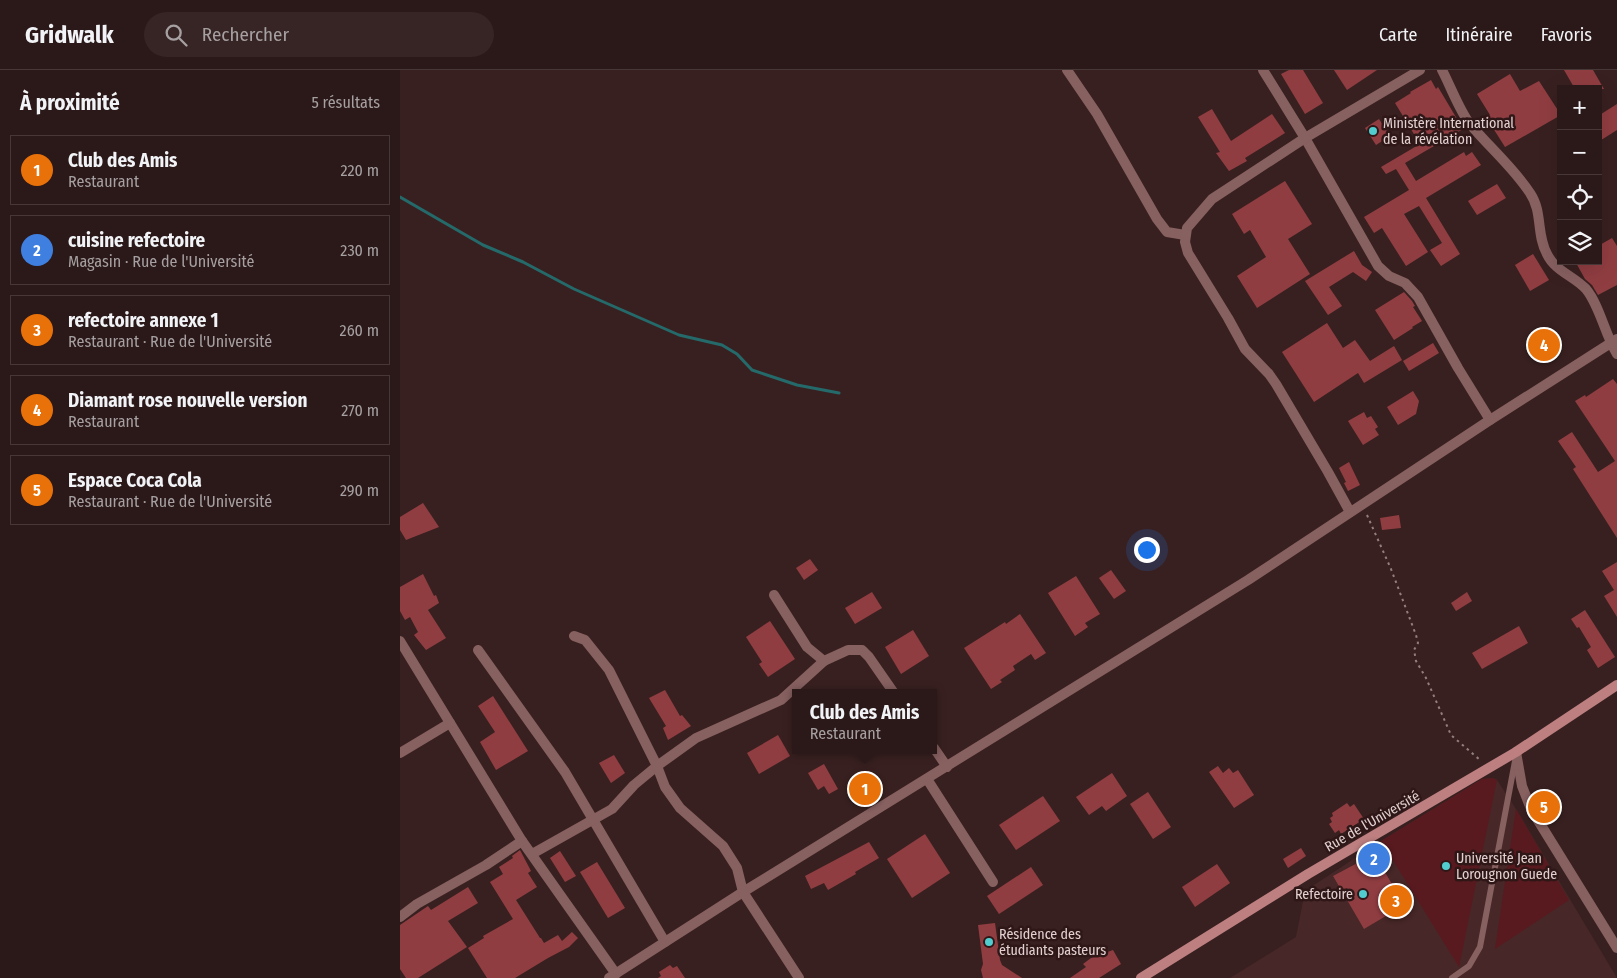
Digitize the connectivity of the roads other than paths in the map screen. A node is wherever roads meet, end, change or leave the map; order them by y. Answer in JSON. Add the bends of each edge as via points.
{"nodes":[{"id":1,"x":1067,"y":70,"type":"edge"},
{"id":2,"x":1263,"y":70,"type":"edge"},
{"id":3,"x":1420,"y":70,"type":"edge"},
{"id":4,"x":1442,"y":70,"type":"edge"},
{"id":5,"x":1305,"y":138,"type":"junction"},
{"id":6,"x":1185,"y":236,"type":"junction"},
{"id":7,"x":1614,"y":342,"type":"edge"},
{"id":8,"x":1617,"y":354,"type":"edge"},
{"id":9,"x":1490,"y":420,"type":"junction"},
{"id":10,"x":1350,"y":512,"type":"junction"},
{"id":11,"x":774,"y":595,"type":"dead end"},
{"id":12,"x":574,"y":636,"type":"dead end"},
{"id":13,"x":400,"y":641,"type":"edge"},
{"id":14,"x":478,"y":650,"type":"dead end"},
{"id":15,"x":824,"y":661,"type":"junction"},
{"id":16,"x":1617,"y":685,"type":"edge"},
{"id":17,"x":793,"y":689,"type":"edge"},
{"id":18,"x":891,"y":689,"type":"edge"},
{"id":19,"x":792,"y":690,"type":"edge"},
{"id":20,"x":450,"y":723,"type":"junction"},
{"id":21,"x":937,"y":752,"type":"edge"},
{"id":22,"x":1516,"y":752,"type":"junction"},
{"id":23,"x":400,"y":753,"type":"edge"},
{"id":24,"x":657,"y":766,"type":"junction"},
{"id":25,"x":947,"y":767,"type":"junction"},
{"id":26,"x":927,"y":779,"type":"junction"},
{"id":27,"x":593,"y":820,"type":"junction"},
{"id":28,"x":522,"y":841,"type":"junction"},
{"id":29,"x":532,"y":854,"type":"junction"},
{"id":30,"x":993,"y":882,"type":"dead end"},
{"id":31,"x":743,"y":892,"type":"junction"},
{"id":32,"x":400,"y":917,"type":"edge"},
{"id":33,"x":666,"y":942,"type":"junction"},
{"id":34,"x":1617,"y":948,"type":"edge"},
{"id":35,"x":613,"y":976,"type":"edge"},
{"id":36,"x":799,"y":978,"type":"edge"},
{"id":37,"x":1141,"y":978,"type":"edge"},
{"id":38,"x":1452,"y":978,"type":"edge"}],
"edges":[{"from":1,"to":6,"type":"street","via":[[1097,114],[1157,219],[1167,232]]},
{"from":2,"to":5,"type":"street"},
{"from":3,"to":5,"type":"street"},
{"from":4,"to":7,"type":"street","via":[[1469,123],[1530,193],[1537,207],[1541,241],[1548,257],[1587,290]]},
{"from":5,"to":6,"type":"street","via":[[1212,199],[1187,228]]},
{"from":5,"to":9,"type":"street","via":[[1378,266],[1418,297]]},
{"from":6,"to":10,"type":"street","via":[[1188,253],[1245,349],[1270,374]]},
{"from":7,"to":8,"type":"street"},
{"from":7,"to":9,"type":"street"},
{"from":9,"to":10,"type":"street"},
{"from":10,"to":25,"type":"street","via":[[1248,580]]},
{"from":11,"to":15,"type":"street","via":[[807,647]]},
{"from":12,"to":24,"type":"street","via":[[586,640],[609,670]]},
{"from":13,"to":20,"type":"street"},
{"from":14,"to":27,"type":"street","via":[[564,772]]},
{"from":15,"to":17,"type":"street"},
{"from":15,"to":18,"type":"street","via":[[848,650],[862,650]]},
{"from":16,"to":22,"type":"street","name":"Rue de l'Université"},
{"from":19,"to":24,"type":"street","via":[[781,700],[696,738]]},
{"from":20,"to":23,"type":"street"},
{"from":20,"to":28,"type":"street"},
{"from":21,"to":25,"type":"street"},
{"from":22,"to":34,"type":"street","via":[[1530,809]]},
{"from":22,"to":37,"type":"street","name":"Rue de l'Université","via":[[1308,874]]},
{"from":22,"to":38,"type":"lane","via":[[1480,947],[1469,966]]},
{"from":24,"to":27,"type":"street","via":[[612,809]]},
{"from":24,"to":31,"type":"street","via":[[680,808],[723,846],[737,868]]},
{"from":25,"to":26,"type":"street"},
{"from":26,"to":30,"type":"street"},
{"from":26,"to":31,"type":"street"},
{"from":27,"to":29,"type":"street"},
{"from":27,"to":33,"type":"street"},
{"from":28,"to":29,"type":"street"},
{"from":28,"to":32,"type":"street"},
{"from":29,"to":35,"type":"street"},
{"from":31,"to":33,"type":"street"},
{"from":31,"to":36,"type":"street"},
{"from":33,"to":35,"type":"street"}]}
